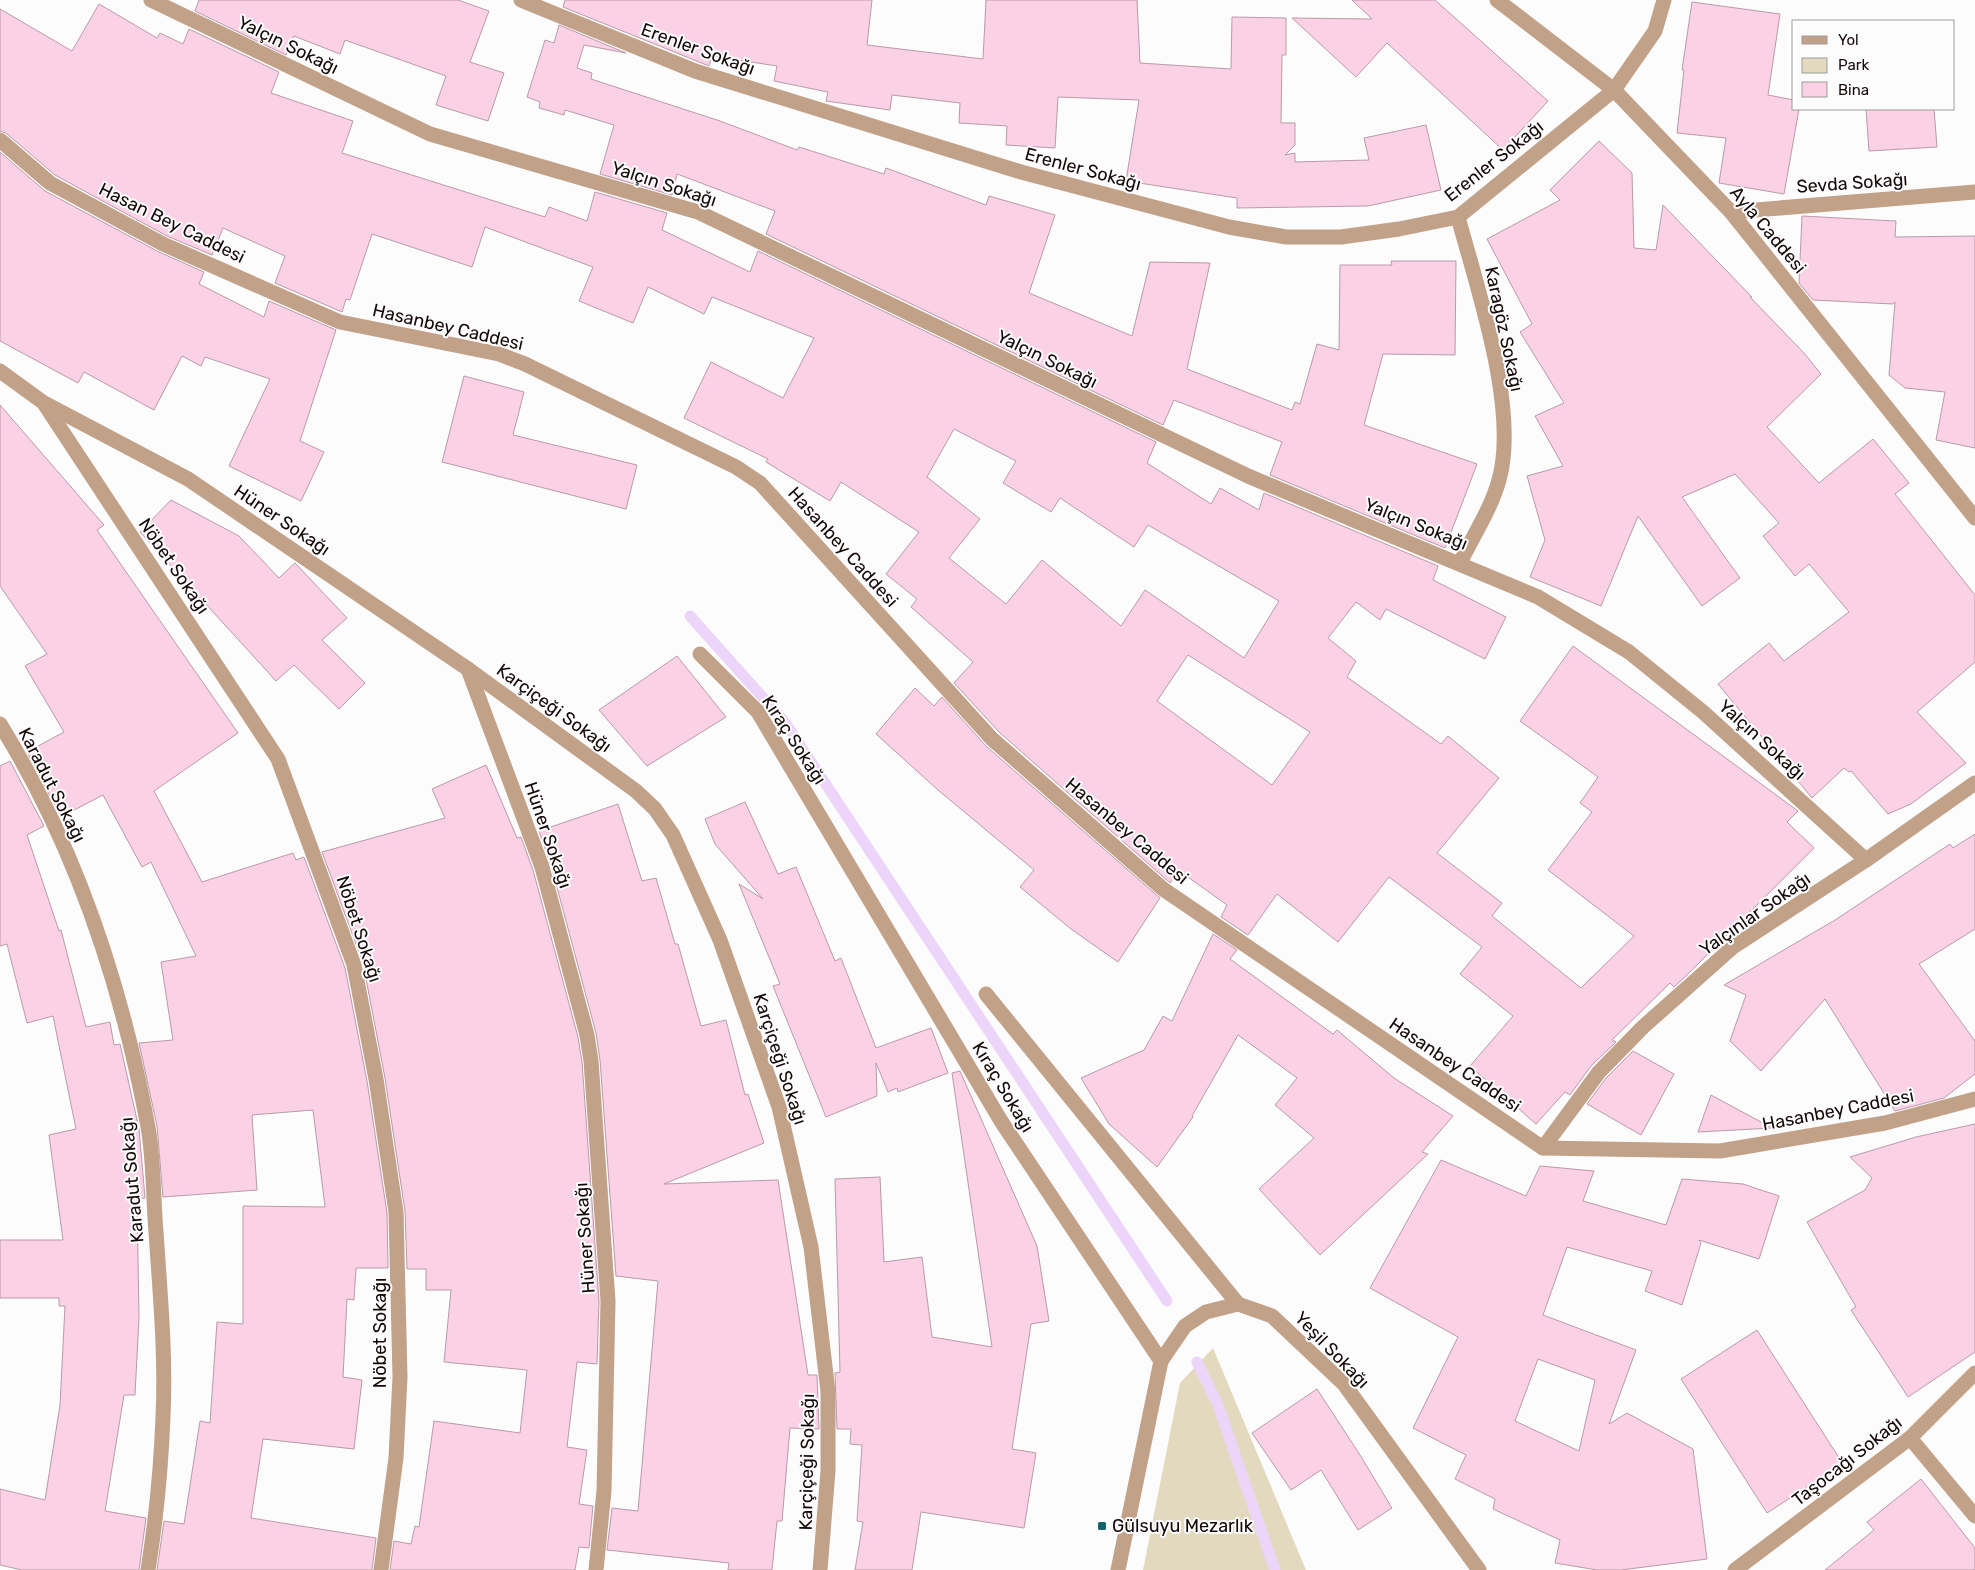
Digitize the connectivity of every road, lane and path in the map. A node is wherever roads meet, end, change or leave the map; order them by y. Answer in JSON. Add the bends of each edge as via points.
{"nodes":[{"id":1,"x":151,"y":0,"type":"edge"},
{"id":2,"x":521,"y":0,"type":"edge"},
{"id":3,"x":1497,"y":0,"type":"edge"},
{"id":4,"x":1664,"y":0,"type":"edge"},
{"id":5,"x":1614,"y":90,"type":"junction"},
{"id":6,"x":0,"y":140,"type":"edge"},
{"id":7,"x":1975,"y":192,"type":"edge"},
{"id":8,"x":1731,"y":212,"type":"junction"},
{"id":9,"x":1458,"y":217,"type":"junction"},
{"id":10,"x":340,"y":322,"type":"joint"},
{"id":11,"x":0,"y":371,"type":"edge"},
{"id":12,"x":44,"y":403,"type":"junction"},
{"id":13,"x":1975,"y":518,"type":"edge"},
{"id":14,"x":1460,"y":563,"type":"junction"},
{"id":15,"x":700,"y":654,"type":"dead end"},
{"id":16,"x":468,"y":669,"type":"junction"},
{"id":17,"x":0,"y":724,"type":"edge"},
{"id":18,"x":1975,"y":783,"type":"edge"},
{"id":19,"x":1866,"y":860,"type":"junction"},
{"id":20,"x":986,"y":994,"type":"dead end"},
{"id":21,"x":1975,"y":1099,"type":"edge"},
{"id":22,"x":1543,"y":1148,"type":"junction"},
{"id":23,"x":1238,"y":1304,"type":"junction"},
{"id":24,"x":1161,"y":1361,"type":"junction"},
{"id":25,"x":1975,"y":1374,"type":"edge"},
{"id":26,"x":1910,"y":1438,"type":"junction"},
{"id":27,"x":1975,"y":1516,"type":"edge"},
{"id":28,"x":148,"y":1570,"type":"edge"},
{"id":29,"x":381,"y":1570,"type":"edge"},
{"id":30,"x":596,"y":1570,"type":"edge"},
{"id":31,"x":820,"y":1570,"type":"edge"},
{"id":32,"x":1118,"y":1570,"type":"edge"},
{"id":33,"x":1479,"y":1570,"type":"edge"},
{"id":34,"x":1735,"y":1570,"type":"edge"}],
"edges":[{"from":1,"to":14,"type":"street","name":"Yalçın Sokağı","via":[[430,134],[698,212],[1248,476]]},
{"from":2,"to":9,"type":"street","name":"Erenler Sokağı","via":[[695,71],[1021,172],[1229,227],[1286,237],[1341,237],[1398,230]]},
{"from":3,"to":5,"type":"street","name":"Ayla Caddesi"},
{"from":4,"to":5,"type":"street","name":"Erenler Sokağı","via":[[1655,31]]},
{"from":5,"to":8,"type":"street","name":"Ayla Caddesi"},
{"from":5,"to":9,"type":"street","name":"Erenler Sokağı"},
{"from":6,"to":10,"type":"street","name":"Hasan Bey Caddesi","via":[[50,182],[164,244]]},
{"from":7,"to":8,"type":"street","name":"Sevda Sokağı"},
{"from":8,"to":13,"type":"street","name":"Ayla Caddesi"},
{"from":9,"to":14,"type":"street","name":"Karagöz Sokağı","via":[[1490,336],[1500,390],[1504,448],[1499,480]]},
{"from":10,"to":22,"type":"street","name":"Hasanbey Caddesi","via":[[499,354],[744,472],[760,483],[992,739],[1163,889]]},
{"from":11,"to":12,"type":"street","name":"Hüner Sokağı"},
{"from":12,"to":16,"type":"street","name":"Hüner Sokağı","via":[[188,479]]},
{"from":12,"to":29,"type":"street","name":"Nöbet Sokağı","via":[[278,760],[354,965],[376,1079],[396,1212],[400,1377],[396,1458]]},
{"from":14,"to":19,"type":"street","name":"Yalçın Sokağı","via":[[1538,596],[1629,652],[1703,712]]},
{"from":15,"to":24,"type":"street","name":"Kıraç Sokağı","via":[[758,712],[1001,1121]]},
{"from":16,"to":30,"type":"street","name":"Hüner Sokağı","via":[[542,867],[592,1061],[608,1301],[604,1492]]},
{"from":16,"to":31,"type":"street","name":"Karçiçeği Sokağı","via":[[636,791],[655,809],[674,835],[720,940],[779,1108],[810,1247],[828,1392],[828,1471]]},
{"from":17,"to":28,"type":"street","name":"Karadut Sokağı","via":[[61,839],[91,914],[123,1015],[148,1129],[162,1319],[163,1416]]},
{"from":18,"to":19,"type":"street","name":"Yalçınlar Sokağı"},
{"from":19,"to":22,"type":"street","name":"Yalçınlar Sokağı","via":[[1734,948],[1643,1027],[1599,1072]]},
{"from":20,"to":23,"type":"street"},
{"from":21,"to":22,"type":"street","name":"Hasanbey Caddesi","via":[[1885,1123],[1720,1151]]},
{"from":23,"to":24,"type":"street","via":[[1206,1312],[1186,1326]]},
{"from":23,"to":33,"type":"street","name":"Yeşil Sokağı","via":[[1272,1316],[1344,1384]]},
{"from":24,"to":32,"type":"street"},
{"from":25,"to":26,"type":"street","name":"Taşocağı Sokağı"},
{"from":26,"to":27,"type":"street"},
{"from":26,"to":34,"type":"street","name":"Taşocağı Sokağı"}]}
